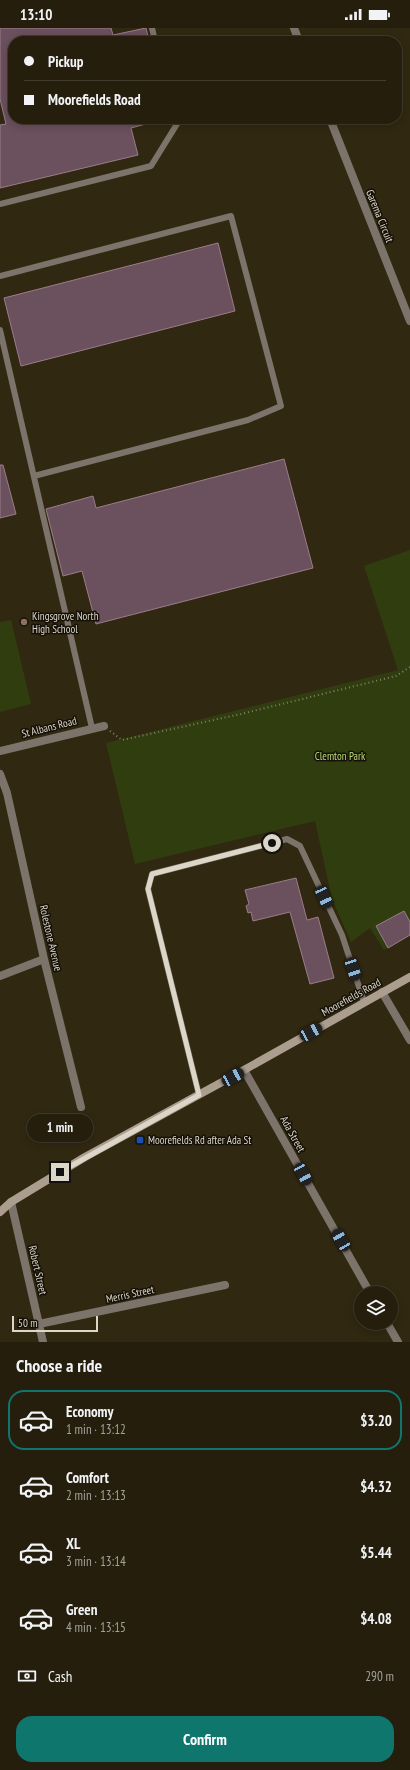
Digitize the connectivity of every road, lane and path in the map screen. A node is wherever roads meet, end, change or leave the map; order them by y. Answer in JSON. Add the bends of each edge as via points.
{"nodes":[{"id":1,"x":177,"y":124,"type":"edge"},
{"id":2,"x":332,"y":124,"type":"edge"},
{"id":3,"x":0,"y":204,"type":"edge"},
{"id":4,"x":0,"y":276,"type":"edge"},
{"id":5,"x":410,"y":321,"type":"edge"},
{"id":6,"x":0,"y":330,"type":"edge"},
{"id":7,"x":34,"y":476,"type":"junction"},
{"id":8,"x":410,"y":667,"type":"edge"},
{"id":9,"x":104,"y":726,"type":"joint"},
{"id":10,"x":92,"y":728,"type":"junction"},
{"id":11,"x":0,"y":751,"type":"edge"},
{"id":12,"x":0,"y":774,"type":"edge"},
{"id":13,"x":44,"y":959,"type":"junction"},
{"id":14,"x":0,"y":976,"type":"edge"},
{"id":15,"x":410,"y":976,"type":"edge"},
{"id":16,"x":382,"y":992,"type":"junction"},
{"id":17,"x":364,"y":1002,"type":"junction"},
{"id":18,"x":410,"y":1040,"type":"edge"},
{"id":19,"x":244,"y":1070,"type":"junction"},
{"id":20,"x":199,"y":1095,"type":"junction"},
{"id":21,"x":81,"y":1107,"type":"dead end"},
{"id":22,"x":11,"y":1202,"type":"junction"},
{"id":23,"x":0,"y":1205,"type":"edge"},
{"id":24,"x":0,"y":1212,"type":"edge"},
{"id":25,"x":225,"y":1285,"type":"dead end"},
{"id":26,"x":366,"y":1286,"type":"edge"},
{"id":27,"x":39,"y":1324,"type":"junction"},
{"id":28,"x":391,"y":1330,"type":"edge"},
{"id":29,"x":43,"y":1342,"type":"edge"},
{"id":30,"x":398,"y":1342,"type":"edge"}],
"edges":[{"from":1,"to":3,"type":"lane","via":[[151,166]]},
{"from":2,"to":5,"type":"street","name":"Garema Circuit"},
{"from":4,"to":7,"type":"lane","via":[[231,216],[281,406],[248,420]]},
{"from":6,"to":7,"type":"lane"},
{"from":7,"to":10,"type":"lane"},
{"from":8,"to":9,"type":"path","via":[[396,676],[122,740]]},
{"from":9,"to":10,"type":"street","name":"St Albans Road"},
{"from":10,"to":11,"type":"street","name":"St Albans Road"},
{"from":12,"to":13,"type":"street","name":"Rolestone Avenue"},
{"from":13,"to":14,"type":"street"},
{"from":13,"to":21,"type":"street","name":"Rolestone Avenue"},
{"from":15,"to":16,"type":"main road","name":"Moorefields Road"},
{"from":16,"to":17,"type":"main road","name":"Moorefields Road"},
{"from":16,"to":18,"type":"street"},
{"from":17,"to":19,"type":"main road","name":"Moorefields Road"},
{"from":17,"to":20,"type":"lane","via":[[342,935],[300,846],[287,839],[152,874],[148,889]]},
{"from":19,"to":20,"type":"main road","name":"Moorefields Road"},
{"from":19,"to":26,"type":"street","name":"Ada Street"},
{"from":20,"to":22,"type":"main road","name":"Moorefields Road"},
{"from":22,"to":23,"type":"main road","name":"Moorefields Road"},
{"from":22,"to":24,"type":"main road","name":"Moorefields Road"},
{"from":22,"to":27,"type":"street","name":"Robert Street"},
{"from":25,"to":27,"type":"street","name":"Merris Street"},
{"from":27,"to":29,"type":"street","name":"Robert Street"},
{"from":28,"to":30,"type":"street"}]}
